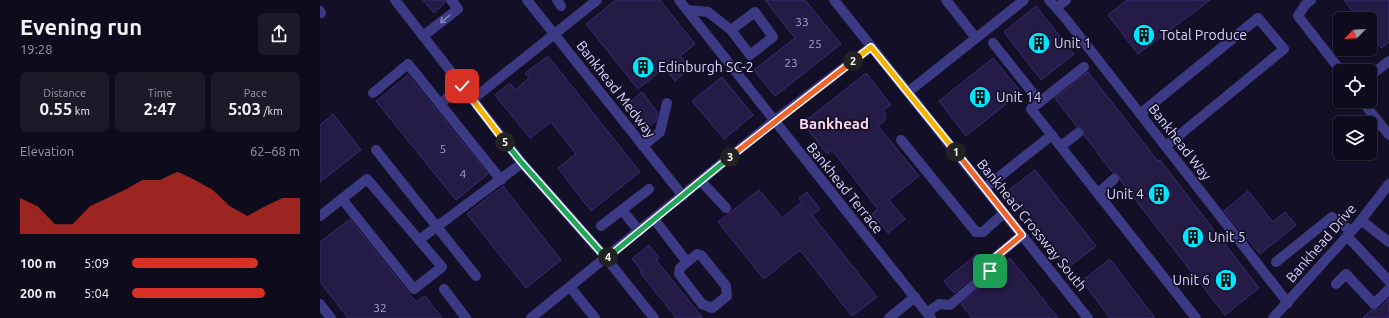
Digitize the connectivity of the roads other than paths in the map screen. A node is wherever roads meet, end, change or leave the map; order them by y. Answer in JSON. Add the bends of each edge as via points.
{"nodes":[{"id":1,"x":396,"y":0,"type":"edge"},
{"id":2,"x":450,"y":0,"type":"edge"},
{"id":3,"x":598,"y":0,"type":"edge"},
{"id":4,"x":679,"y":0,"type":"edge"},
{"id":5,"x":834,"y":0,"type":"edge"},
{"id":6,"x":946,"y":0,"type":"edge"},
{"id":7,"x":1024,"y":0,"type":"edge"},
{"id":8,"x":1049,"y":0,"type":"edge"},
{"id":9,"x":1066,"y":0,"type":"edge"},
{"id":10,"x":1311,"y":0,"type":"edge"},
{"id":11,"x":530,"y":1,"type":"edge"},
{"id":12,"x":1057,"y":7,"type":"junction"},
{"id":13,"x":687,"y":10,"type":"junction"},
{"id":14,"x":731,"y":30,"type":"dead end"},
{"id":15,"x":554,"y":34,"type":"junction"},
{"id":16,"x":423,"y":36,"type":"junction"},
{"id":17,"x":976,"y":38,"type":"junction"},
{"id":18,"x":993,"y":43,"type":"dead end"},
{"id":19,"x":871,"y":47,"type":"junction"},
{"id":20,"x":1389,"y":61,"type":"edge"},
{"id":21,"x":1336,"y":64,"type":"edge"},
{"id":22,"x":1084,"y":67,"type":"dead end"},
{"id":23,"x":1377,"y":70,"type":"edge"},
{"id":24,"x":462,"y":86,"type":"junction"},
{"id":25,"x":908,"y":92,"type":"junction"},
{"id":26,"x":373,"y":93,"type":"dead end"},
{"id":27,"x":473,"y":99,"type":"junction"},
{"id":28,"x":667,"y":102,"type":"dead end"},
{"id":29,"x":1040,"y":102,"type":"junction"},
{"id":30,"x":440,"y":103,"type":"junction"},
{"id":31,"x":1368,"y":108,"type":"edge"},
{"id":32,"x":1140,"y":114,"type":"junction"},
{"id":33,"x":774,"y":121,"type":"junction"},
{"id":34,"x":1078,"y":133,"type":"dead end"},
{"id":35,"x":1052,"y":135,"type":"junction"},
{"id":36,"x":1389,"y":135,"type":"edge"},
{"id":37,"x":901,"y":140,"type":"dead end"},
{"id":38,"x":643,"y":146,"type":"junction"},
{"id":39,"x":1061,"y":146,"type":"junction"},
{"id":40,"x":1166,"y":146,"type":"junction"},
{"id":41,"x":376,"y":150,"type":"dead end"},
{"id":42,"x":522,"y":163,"type":"junction"},
{"id":43,"x":501,"y":180,"type":"junction"},
{"id":44,"x":1114,"y":180,"type":"dead end"},
{"id":45,"x":701,"y":181,"type":"junction"},
{"id":46,"x":1389,"y":184,"type":"edge"},
{"id":47,"x":984,"y":188,"type":"junction"},
{"id":48,"x":650,"y":189,"type":"dead end"},
{"id":49,"x":1098,"y":193,"type":"junction"},
{"id":50,"x":683,"y":196,"type":"junction"},
{"id":51,"x":342,"y":199,"type":"junction"},
{"id":52,"x":726,"y":208,"type":"dead end"},
{"id":53,"x":622,"y":210,"type":"junction"},
{"id":54,"x":1004,"y":213,"type":"junction"},
{"id":55,"x":320,"y":216,"type":"edge"},
{"id":56,"x":654,"y":219,"type":"junction"},
{"id":57,"x":1361,"y":220,"type":"junction"},
{"id":58,"x":602,"y":226,"type":"dead end"},
{"id":59,"x":436,"y":227,"type":"junction"},
{"id":60,"x":639,"y":231,"type":"junction"},
{"id":61,"x":1349,"y":233,"type":"junction"},
{"id":62,"x":1022,"y":235,"type":"junction"},
{"id":63,"x":1388,"y":239,"type":"edge"},
{"id":64,"x":419,"y":240,"type":"junction"},
{"id":65,"x":606,"y":258,"type":"junction"},
{"id":66,"x":687,"y":262,"type":"junction"},
{"id":67,"x":1276,"y":262,"type":"dead end"},
{"id":68,"x":476,"y":276,"type":"dead end"},
{"id":69,"x":1389,"y":282,"type":"edge"},
{"id":70,"x":1336,"y":284,"type":"dead end"},
{"id":71,"x":570,"y":287,"type":"junction"},
{"id":72,"x":444,"y":289,"type":"dead end"},
{"id":73,"x":1389,"y":289,"type":"edge"},
{"id":74,"x":914,"y":298,"type":"junction"},
{"id":75,"x":1288,"y":303,"type":"junction"},
{"id":76,"x":320,"y":304,"type":"edge"},
{"id":77,"x":929,"y":316,"type":"edge"},
{"id":78,"x":331,"y":318,"type":"edge"},
{"id":79,"x":466,"y":318,"type":"edge"},
{"id":80,"x":531,"y":318,"type":"edge"},
{"id":81,"x":595,"y":318,"type":"edge"},
{"id":82,"x":654,"y":318,"type":"edge"},
{"id":83,"x":889,"y":318,"type":"edge"},
{"id":84,"x":1088,"y":318,"type":"edge"},
{"id":85,"x":1196,"y":318,"type":"edge"},
{"id":86,"x":1272,"y":318,"type":"edge"}],
"edges":[{"from":1,"to":16,"type":"street"},
{"from":2,"to":16,"type":"street","one_way":true,"via":[[458,9]]},
{"from":3,"to":15,"type":"street"},
{"from":4,"to":13,"type":"street","name":"Bankhead Terrace"},
{"from":5,"to":19,"type":"street","name":"Bankhead Crossway South"},
{"from":6,"to":17,"type":"street"},
{"from":7,"to":17,"type":"street"},
{"from":8,"to":12,"type":"street","name":"Bankhead Way"},
{"from":9,"to":12,"type":"street"},
{"from":10,"to":21,"type":"street","via":[[1305,4],[1298,16]]},
{"from":11,"to":15,"type":"street","name":"Bankhead Medway"},
{"from":12,"to":32,"type":"street","name":"Bankhead Way"},
{"from":13,"to":14,"type":"street","via":[[708,12]]},
{"from":13,"to":33,"type":"street","name":"Bankhead Terrace"},
{"from":15,"to":27,"type":"street"},
{"from":15,"to":38,"type":"street","name":"Bankhead Medway"},
{"from":16,"to":24,"type":"street"},
{"from":17,"to":25,"type":"street"},
{"from":18,"to":29,"type":"street"},
{"from":19,"to":25,"type":"street","name":"Bankhead Crossway South"},
{"from":19,"to":33,"type":"street"},
{"from":20,"to":23,"type":"street"},
{"from":22,"to":29,"type":"street"},
{"from":24,"to":27,"type":"street"},
{"from":24,"to":30,"type":"street"},
{"from":25,"to":47,"type":"street","name":"Bankhead Crossway South"},
{"from":26,"to":30,"type":"street","via":[[408,64]]},
{"from":27,"to":42,"type":"street"},
{"from":28,"to":38,"type":"street","via":[[660,132]]},
{"from":29,"to":35,"type":"street","via":[[1032,109]]},
{"from":30,"to":43,"type":"street"},
{"from":31,"to":36,"type":"street"},
{"from":32,"to":40,"type":"street","name":"Bankhead Way"},
{"from":32,"to":40,"type":"street","via":[[1258,18],[1284,49]]},
{"from":33,"to":45,"type":"street"},
{"from":33,"to":74,"type":"street","name":"Bankhead Terrace"},
{"from":34,"to":39,"type":"street"},
{"from":35,"to":39,"type":"street"},
{"from":35,"to":47,"type":"street"},
{"from":37,"to":54,"type":"street","via":[[976,232],[983,232]]},
{"from":38,"to":50,"type":"street","name":"Bankhead Medway"},
{"from":39,"to":49,"type":"street"},
{"from":40,"to":75,"type":"street","name":"Bankhead Way"},
{"from":41,"to":59,"type":"street"},
{"from":42,"to":43,"type":"street"},
{"from":42,"to":65,"type":"street"},
{"from":43,"to":59,"type":"street"},
{"from":44,"to":49,"type":"street"},
{"from":45,"to":50,"type":"street"},
{"from":45,"to":52,"type":"street"},
{"from":46,"to":57,"type":"street","name":"Bankhead Drive"},
{"from":47,"to":54,"type":"street","name":"Bankhead Crossway South"},
{"from":48,"to":53,"type":"street"},
{"from":49,"to":85,"type":"street"},
{"from":50,"to":56,"type":"street"},
{"from":51,"to":55,"type":"street"},
{"from":51,"to":64,"type":"street","via":[[367,179]]},
{"from":51,"to":64,"type":"street","via":[[414,289],[442,267]]},
{"from":53,"to":58,"type":"street"},
{"from":53,"to":60,"type":"street"},
{"from":54,"to":62,"type":"street","name":"Bankhead Crossway South"},
{"from":56,"to":60,"type":"street"},
{"from":56,"to":66,"type":"street"},
{"from":57,"to":61,"type":"street","name":"Bankhead Drive"},
{"from":57,"to":63,"type":"street"},
{"from":59,"to":64,"type":"street"},
{"from":59,"to":68,"type":"street"},
{"from":60,"to":65,"type":"street"},
{"from":61,"to":67,"type":"street","via":[[1332,217]]},
{"from":61,"to":69,"type":"street"},
{"from":61,"to":75,"type":"street","name":"Bankhead Drive"},
{"from":62,"to":77,"type":"street","via":[[993,259],[990,271],[950,305],[939,304]]},
{"from":62,"to":84,"type":"street","name":"Bankhead Crossway South"},
{"from":65,"to":71,"type":"street"},
{"from":65,"to":82,"type":"street"},
{"from":66,"to":66,"type":"street","via":[[680,268],[679,274],[702,304],[712,308],[727,296],[726,286],[701,255],[697,254]]},
{"from":70,"to":73,"type":"street","via":[[1346,274],[1374,304]]},
{"from":71,"to":80,"type":"street"},
{"from":71,"to":81,"type":"street"},
{"from":72,"to":79,"type":"street"},
{"from":74,"to":77,"type":"street","name":"Bankhead Terrace"},
{"from":74,"to":83,"type":"street"},
{"from":75,"to":86,"type":"street","name":"Bankhead Drive"},
{"from":76,"to":78,"type":"street"}]}
